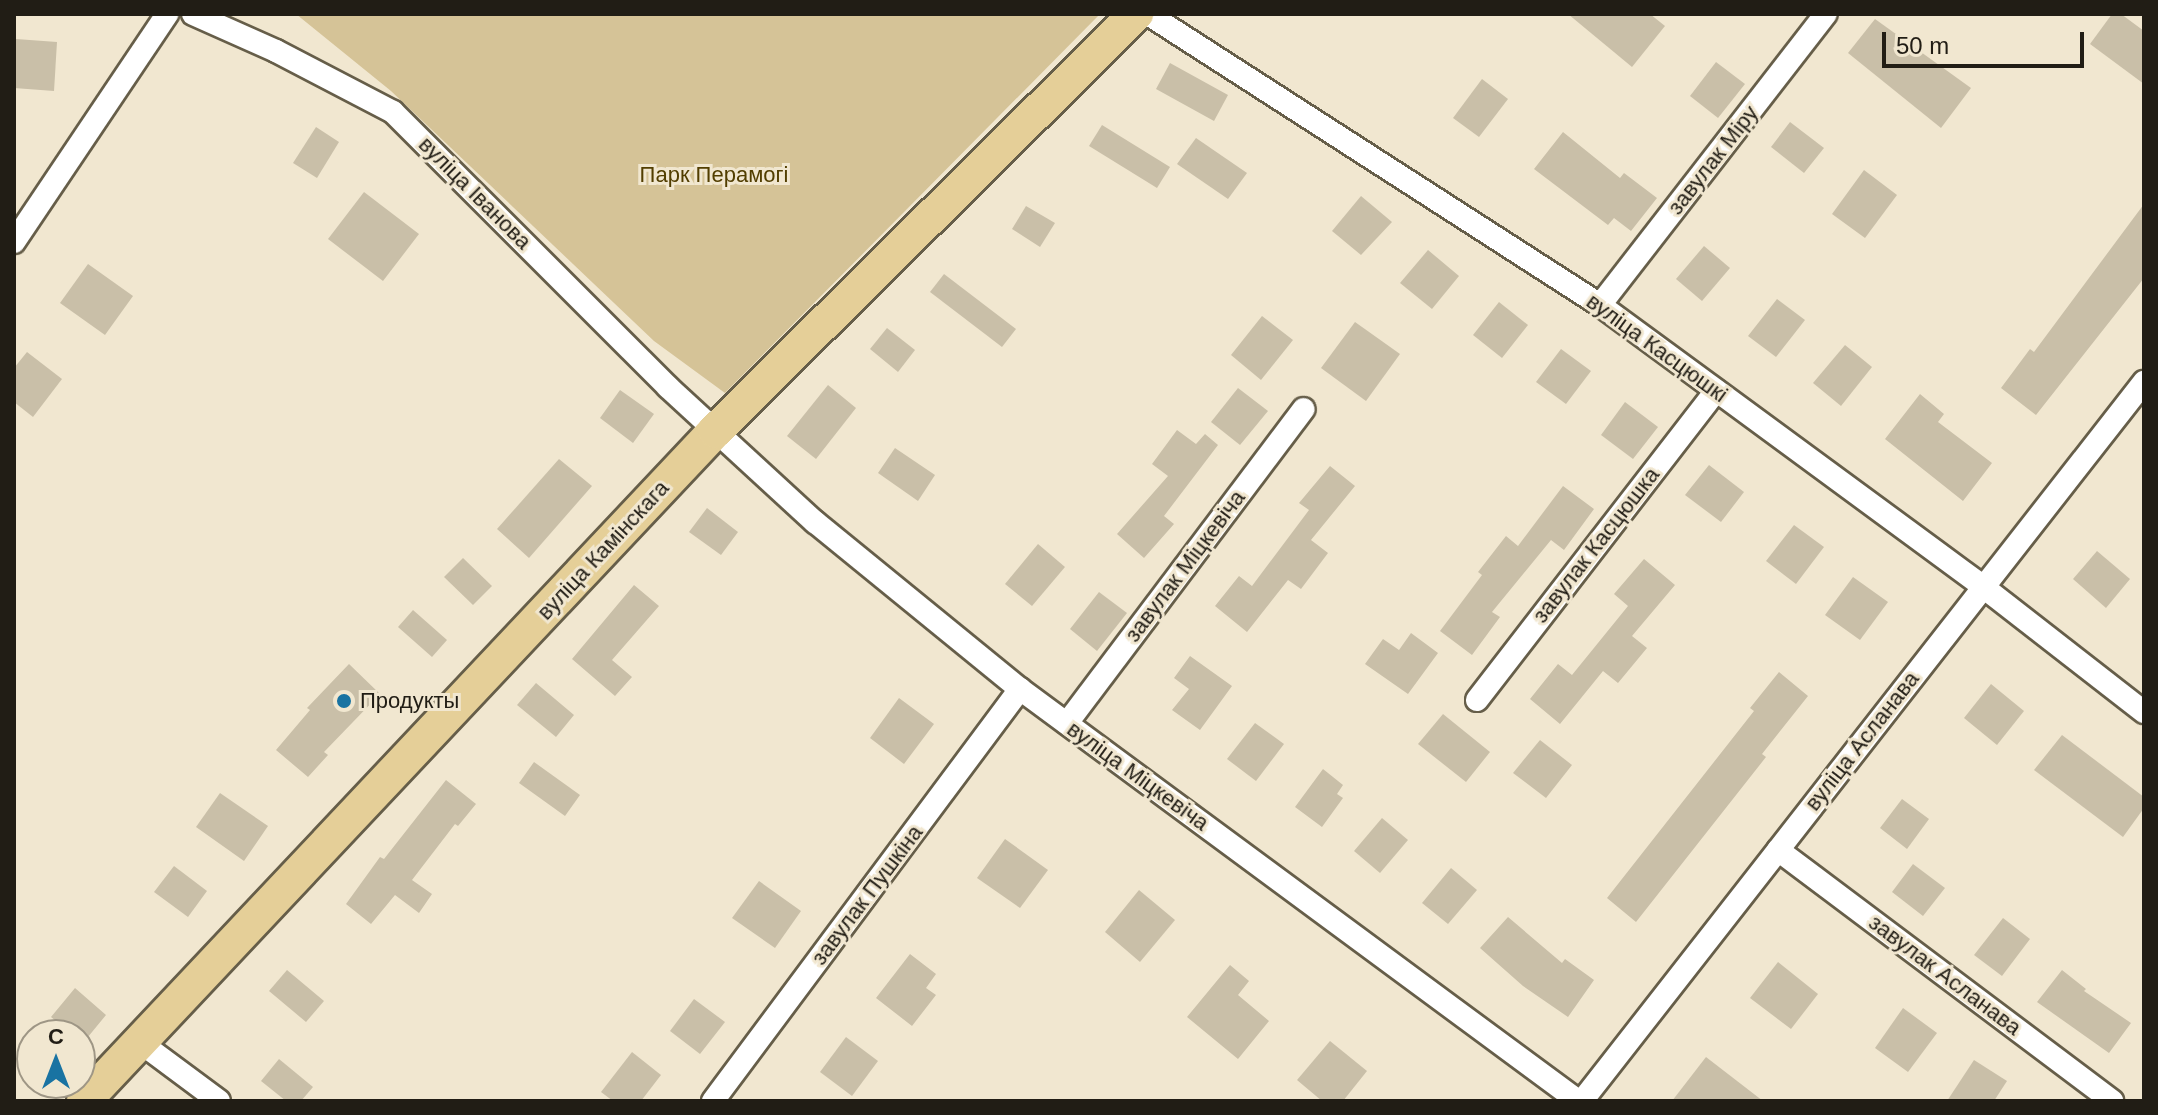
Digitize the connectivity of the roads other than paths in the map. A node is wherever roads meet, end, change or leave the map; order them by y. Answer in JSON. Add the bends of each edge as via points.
{"nodes":[{"id":1,"x":167,"y":14,"type":"edge"},
{"id":2,"x":193,"y":14,"type":"edge"},
{"id":3,"x":1136,"y":14,"type":"edge"},
{"id":4,"x":1148,"y":14,"type":"edge"},
{"id":5,"x":1826,"y":14,"type":"edge"},
{"id":6,"x":14,"y":242,"type":"edge"},
{"id":7,"x":1600,"y":305,"type":"junction"},
{"id":8,"x":2144,"y":382,"type":"edge"},
{"id":9,"x":1716,"y":391,"type":"junction"},
{"id":10,"x":1304,"y":409,"type":"dead end"},
{"id":11,"x":715,"y":431,"type":"junction"},
{"id":12,"x":1982,"y":586,"type":"junction"},
{"id":13,"x":1020,"y":689,"type":"junction"},
{"id":14,"x":1477,"y":700,"type":"dead end"},
{"id":15,"x":2144,"y":712,"type":"edge"},
{"id":16,"x":1067,"y":723,"type":"junction"},
{"id":17,"x":1778,"y":850,"type":"junction"},
{"id":18,"x":141,"y":1043,"type":"junction"},
{"id":19,"x":84,"y":1101,"type":"edge"},
{"id":20,"x":219,"y":1101,"type":"edge"},
{"id":21,"x":713,"y":1101,"type":"edge"},
{"id":22,"x":1580,"y":1101,"type":"edge"},
{"id":23,"x":2112,"y":1101,"type":"edge"}],
"edges":[{"from":1,"to":6,"type":"street"},
{"from":2,"to":11,"type":"street","name":"вуліца Іванова","via":[[393,112]]},
{"from":3,"to":11,"type":"main road","name":"вуліца Камінскага"},
{"from":4,"to":7,"type":"street","name":"вуліца Касцюшкі"},
{"from":5,"to":7,"type":"street","name":"завулак Міру"},
{"from":7,"to":9,"type":"street","name":"вуліца Касцюшкі"},
{"from":8,"to":12,"type":"street","name":"вуліца Асланава"},
{"from":9,"to":12,"type":"street","name":"вуліца Касцюшкі"},
{"from":9,"to":14,"type":"street","name":"завулак Касцюшка"},
{"from":10,"to":16,"type":"street","name":"завулак Міцкевіча"},
{"from":11,"to":13,"type":"street","name":"вуліца Міцкевіча","via":[[815,522]]},
{"from":11,"to":18,"type":"main road","name":"вуліца Камінскага"},
{"from":12,"to":15,"type":"street","name":"вуліца Касцюшкі"},
{"from":12,"to":17,"type":"street","name":"вуліца Асланава"},
{"from":13,"to":16,"type":"street","name":"вуліца Міцкевіча"},
{"from":13,"to":21,"type":"street","name":"завулак Пушкіна"},
{"from":16,"to":22,"type":"street","name":"вуліца Міцкевіча"},
{"from":17,"to":22,"type":"street","name":"вуліца Асланава"},
{"from":17,"to":23,"type":"street","name":"завулак Асланава"},
{"from":18,"to":19,"type":"main road","name":"вуліца Камінскага"},
{"from":18,"to":20,"type":"street"}]}
